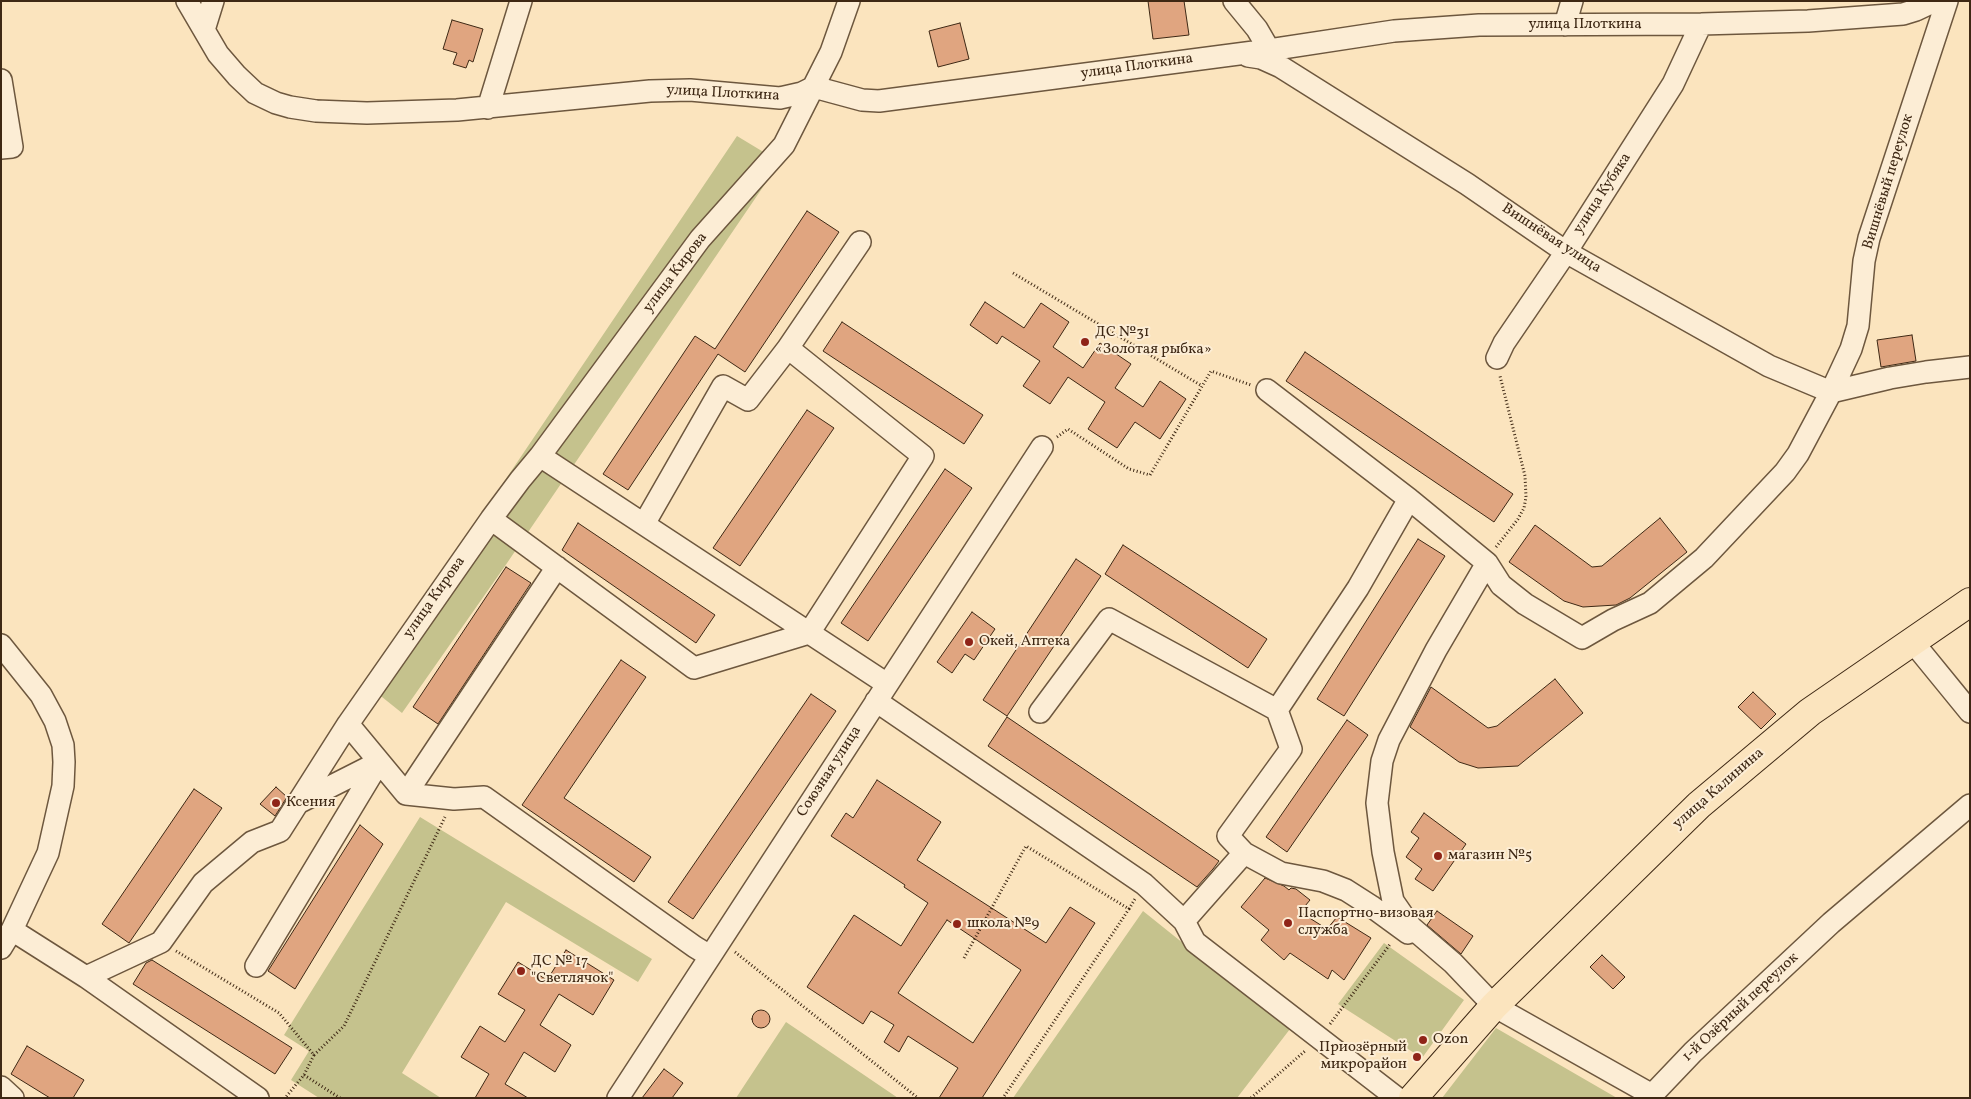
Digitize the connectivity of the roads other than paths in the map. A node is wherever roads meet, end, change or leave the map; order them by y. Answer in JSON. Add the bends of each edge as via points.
{"nodes":[{"id":1,"x":187,"y":1,"type":"edge"},
{"id":2,"x":213,"y":1,"type":"edge"},
{"id":3,"x":521,"y":1,"type":"edge"},
{"id":4,"x":849,"y":1,"type":"edge"},
{"id":5,"x":1234,"y":1,"type":"edge"},
{"id":6,"x":1572,"y":1,"type":"edge"},
{"id":7,"x":1935,"y":1,"type":"edge"},
{"id":8,"x":1947,"y":1,"type":"edge"},
{"id":9,"x":1903,"y":14,"type":"junction"},
{"id":10,"x":1701,"y":24,"type":"junction"},
{"id":11,"x":1565,"y":25,"type":"junction"},
{"id":12,"x":204,"y":30,"type":"junction"},
{"id":13,"x":1930,"y":52,"type":"junction"},
{"id":14,"x":1275,"y":58,"type":"junction"},
{"id":15,"x":1,"y":80,"type":"edge"},
{"id":16,"x":814,"y":87,"type":"junction"},
{"id":17,"x":488,"y":108,"type":"junction"},
{"id":18,"x":1,"y":148,"type":"edge"},
{"id":19,"x":860,"y":242,"type":"dead end"},
{"id":20,"x":1566,"y":252,"type":"junction"},
{"id":21,"x":788,"y":348,"type":"junction"},
{"id":22,"x":1497,"y":358,"type":"road end"},
{"id":23,"x":1970,"y":367,"type":"edge"},
{"id":24,"x":1267,"y":390,"type":"road end"},
{"id":25,"x":1831,"y":392,"type":"junction"},
{"id":26,"x":1042,"y":447,"type":"road end"},
{"id":27,"x":540,"y":456,"type":"junction"},
{"id":28,"x":1409,"y":498,"type":"junction"},
{"id":29,"x":491,"y":519,"type":"junction"},
{"id":30,"x":644,"y":524,"type":"junction"},
{"id":31,"x":1487,"y":564,"type":"junction"},
{"id":32,"x":557,"y":568,"type":"junction"},
{"id":33,"x":1970,"y":602,"type":"edge"},
{"id":34,"x":810,"y":633,"type":"junction"},
{"id":35,"x":1912,"y":641,"type":"junction"},
{"id":36,"x":1,"y":645,"type":"edge"},
{"id":37,"x":882,"y":693,"type":"junction"},
{"id":38,"x":1277,"y":710,"type":"junction"},
{"id":39,"x":1040,"y":712,"type":"dead end"},
{"id":40,"x":1970,"y":712,"type":"edge"},
{"id":41,"x":348,"y":724,"type":"junction"},
{"id":42,"x":379,"y":762,"type":"junction"},
{"id":43,"x":406,"y":794,"type":"junction"},
{"id":44,"x":298,"y":803,"type":"junction"},
{"id":45,"x":1970,"y":804,"type":"edge"},
{"id":46,"x":1244,"y":853,"type":"junction"},
{"id":47,"x":1184,"y":921,"type":"junction"},
{"id":48,"x":7,"y":939,"type":"edge"},
{"id":49,"x":715,"y":948,"type":"junction"},
{"id":50,"x":1453,"y":963,"type":"junction"},
{"id":51,"x":256,"y":966,"type":"dead end"},
{"id":52,"x":86,"y":977,"type":"junction"},
{"id":53,"x":1494,"y":1006,"type":"junction"},
{"id":54,"x":1,"y":1087,"type":"edge"},
{"id":55,"x":13,"y":1098,"type":"edge"},
{"id":56,"x":258,"y":1098,"type":"edge"},
{"id":57,"x":618,"y":1098,"type":"edge"},
{"id":58,"x":1397,"y":1098,"type":"edge"},
{"id":59,"x":1413,"y":1098,"type":"edge"}],
"edges":[{"from":1,"to":12,"type":"street","name":"улица Плоткина"},
{"from":2,"to":12,"type":"street"},
{"from":3,"to":17,"type":"street"},
{"from":4,"to":16,"type":"street","name":"улица Кирова","via":[[831,52]]},
{"from":5,"to":14,"type":"street"},
{"from":6,"to":11,"type":"street"},
{"from":7,"to":9,"type":"street","name":"улица Плоткина"},
{"from":8,"to":13,"type":"street","name":"Вишнёвый переулок"},
{"from":9,"to":10,"type":"street","name":"улица Плоткина"},
{"from":9,"to":13,"type":"street","name":"улица Плоткина","via":[[1914,15],[1924,23],[1929,32]]},
{"from":10,"to":11,"type":"street","name":"улица Плоткина"},
{"from":10,"to":20,"type":"street","name":"улица Кубяка","via":[[1673,84]]},
{"from":11,"to":14,"type":"street","name":"улица Плоткина","via":[[1478,25],[1394,30]]},
{"from":12,"to":17,"type":"street","name":"улица Плоткина","via":[[218,54],[246,86],[263,98],[290,107],[342,113]]},
{"from":13,"to":25,"type":"street","name":"Вишнёвый переулок","via":[[1869,238],[1860,317],[1854,340]]},
{"from":14,"to":16,"type":"street","name":"улица Плоткина","via":[[1226,55],[879,101],[855,99]]},
{"from":14,"to":20,"type":"street","name":"Вишнёвая улица"},
{"from":15,"to":18,"type":"street","via":[[12,147]]},
{"from":16,"to":17,"type":"street","name":"улица Плоткина","via":[[780,98],[690,90],[650,91]]},
{"from":16,"to":27,"type":"street","name":"улица Кирова","via":[[784,145],[700,239]]},
{"from":19,"to":21,"type":"street"},
{"from":20,"to":22,"type":"street","name":"улица Кубяка"},
{"from":20,"to":25,"type":"street","name":"Вишнёвая улица","via":[[1769,366]]},
{"from":21,"to":30,"type":"street","via":[[748,400],[723,386]]},
{"from":21,"to":34,"type":"street","via":[[923,456]]},
{"from":23,"to":25,"type":"street","via":[[1890,378]]},
{"from":24,"to":28,"type":"street"},
{"from":25,"to":31,"type":"street","name":"Вишнёвый переулок","via":[[1785,472],[1704,558],[1650,603],[1582,638],[1507,590]]},
{"from":26,"to":37,"type":"street","name":"Союзная улица"},
{"from":27,"to":29,"type":"street","name":"улица Кирова"},
{"from":27,"to":30,"type":"street"},
{"from":28,"to":31,"type":"street"},
{"from":28,"to":38,"type":"street","via":[[1358,588]]},
{"from":29,"to":32,"type":"street"},
{"from":29,"to":41,"type":"street","name":"улица Кирова"},
{"from":30,"to":34,"type":"street"},
{"from":31,"to":50,"type":"street","via":[[1389,740],[1382,761],[1377,803],[1393,901],[1411,927]]},
{"from":32,"to":34,"type":"street","via":[[694,668]]},
{"from":32,"to":43,"type":"street"},
{"from":33,"to":35,"type":"main road","name":"улица Калинина"},
{"from":34,"to":37,"type":"street"},
{"from":35,"to":40,"type":"street"},
{"from":35,"to":53,"type":"main road","name":"улица Калинина","via":[[1810,712],[1699,805]]},
{"from":36,"to":48,"type":"street","via":[[40,695],[55,721],[63,745],[64,762],[48,853]]},
{"from":37,"to":47,"type":"street","via":[[1144,884]]},
{"from":37,"to":49,"type":"street","name":"Союзная улица"},
{"from":38,"to":39,"type":"street","via":[[1109,618]]},
{"from":38,"to":46,"type":"street","via":[[1291,749],[1228,836]]},
{"from":41,"to":42,"type":"street"},
{"from":41,"to":44,"type":"street","name":"улица Кирова"},
{"from":42,"to":43,"type":"street"},
{"from":42,"to":44,"type":"street"},
{"from":42,"to":51,"type":"street"},
{"from":43,"to":49,"type":"street","via":[[454,799],[484,797]]},
{"from":44,"to":52,"type":"street","name":"улица Кирова","via":[[280,831],[252,842],[203,883],[161,942]]},
{"from":45,"to":53,"type":"street","name":"1-й Озёрный переулок","via":[[1831,922],[1652,1095]]},
{"from":46,"to":47,"type":"street"},
{"from":46,"to":50,"type":"street","via":[[1281,873],[1323,881],[1346,890]]},
{"from":47,"to":58,"type":"street","via":[[1195,942]]},
{"from":48,"to":52,"type":"street"},
{"from":49,"to":57,"type":"street","name":"Союзная улица"},
{"from":50,"to":53,"type":"street"},
{"from":52,"to":56,"type":"street"},
{"from":53,"to":59,"type":"main road","name":"улица Калинина"},
{"from":54,"to":55,"type":"street"}]}
